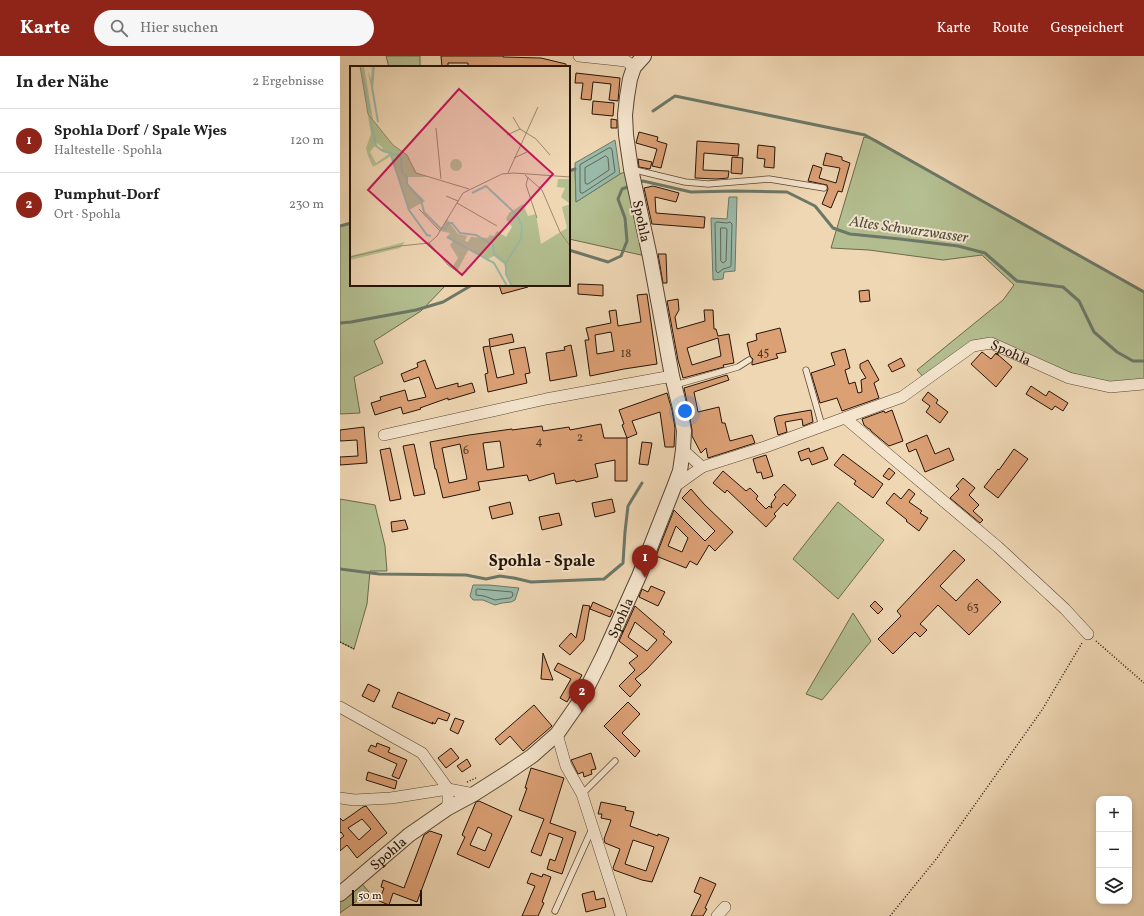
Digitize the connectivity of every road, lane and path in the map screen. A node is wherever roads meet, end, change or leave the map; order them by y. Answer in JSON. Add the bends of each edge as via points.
{"nodes":[{"id":1,"x":580,"y":56,"type":"edge"},
{"id":2,"x":644,"y":56,"type":"edge"},
{"id":3,"x":634,"y":67,"type":"junction"},
{"id":4,"x":632,"y":173,"type":"junction"},
{"id":5,"x":824,"y":188,"type":"dead end"},
{"id":6,"x":749,"y":360,"type":"dead end"},
{"id":7,"x":806,"y":370,"type":"dead end"},
{"id":8,"x":673,"y":380,"type":"junction"},
{"id":9,"x":1144,"y":384,"type":"edge"},
{"id":10,"x":845,"y":418,"type":"junction"},
{"id":11,"x":822,"y":426,"type":"junction"},
{"id":12,"x":384,"y":436,"type":"dead end"},
{"id":13,"x":683,"y":450,"type":"junction"},
{"id":14,"x":702,"y":467,"type":"junction"},
{"id":15,"x":674,"y":488,"type":"junction"},
{"id":16,"x":1088,"y":634,"type":"junction"},
{"id":17,"x":340,"y":642,"type":"edge"},
{"id":18,"x":354,"y":649,"type":"dead end"},
{"id":19,"x":1144,"y":683,"type":"edge"},
{"id":20,"x":340,"y":707,"type":"edge"},
{"id":21,"x":557,"y":734,"type":"junction"},
{"id":22,"x":615,"y":761,"type":"dead end"},
{"id":23,"x":478,"y":777,"type":"dead end"},
{"id":24,"x":464,"y":782,"type":"dead end"},
{"id":25,"x":448,"y":789,"type":"junction"},
{"id":26,"x":474,"y":794,"type":"junction"},
{"id":27,"x":582,"y":794,"type":"junction"},
{"id":28,"x":340,"y":798,"type":"edge"},
{"id":29,"x":448,"y":808,"type":"junction"},
{"id":30,"x":592,"y":828,"type":"junction"},
{"id":31,"x":340,"y":894,"type":"edge"},
{"id":32,"x":725,"y":907,"type":"dead end"},
{"id":33,"x":555,"y":911,"type":"dead end"},
{"id":34,"x":621,"y":916,"type":"edge"},
{"id":35,"x":717,"y":916,"type":"edge"},
{"id":36,"x":890,"y":916,"type":"edge"}],
"edges":[{"from":1,"to":3,"type":"street","via":[[626,61]]},
{"from":2,"to":3,"type":"street","name":"Spohla"},
{"from":3,"to":4,"type":"street","name":"Spohla","via":[[625,115]]},
{"from":4,"to":5,"type":"lane","via":[[708,184],[769,179]]},
{"from":4,"to":8,"type":"street","name":"Spohla"},
{"from":6,"to":8,"type":"lane","via":[[738,367]]},
{"from":7,"to":11,"type":"lane"},
{"from":8,"to":12,"type":"street","via":[[546,399]]},
{"from":8,"to":13,"type":"street","name":"Spohla","via":[[684,431]]},
{"from":9,"to":10,"type":"street","name":"Spohla","via":[[1110,387],[1069,378],[990,344],[973,346],[902,397]]},
{"from":10,"to":11,"type":"street","name":"Spohla"},
{"from":10,"to":16,"type":"street","via":[[998,547]]},
{"from":11,"to":14,"type":"street","name":"Spohla"},
{"from":13,"to":14,"type":"street"},
{"from":13,"to":15,"type":"street","name":"Spohla"},
{"from":14,"to":15,"type":"street","name":"Spohla"},
{"from":15,"to":21,"type":"street","name":"Spohla","via":[[639,576],[603,656],[582,698]]},
{"from":16,"to":19,"type":"path"},
{"from":16,"to":36,"type":"path","via":[[1037,716],[937,858]]},
{"from":17,"to":18,"type":"path"},
{"from":20,"to":25,"type":"street","via":[[422,753]]},
{"from":21,"to":26,"type":"street","name":"Spohla","via":[[532,756]]},
{"from":21,"to":27,"type":"street","via":[[566,766]]},
{"from":22,"to":27,"type":"lane"},
{"from":23,"to":24,"type":"path"},
{"from":25,"to":26,"type":"street"},
{"from":25,"to":28,"type":"street","via":[[391,798]]},
{"from":25,"to":29,"type":"street"},
{"from":26,"to":29,"type":"street","name":"Spohla"},
{"from":27,"to":30,"type":"street"},
{"from":29,"to":31,"type":"street","name":"Spohla","via":[[409,835]]},
{"from":30,"to":33,"type":"lane"},
{"from":30,"to":34,"type":"street"},
{"from":32,"to":35,"type":"street"}]}
